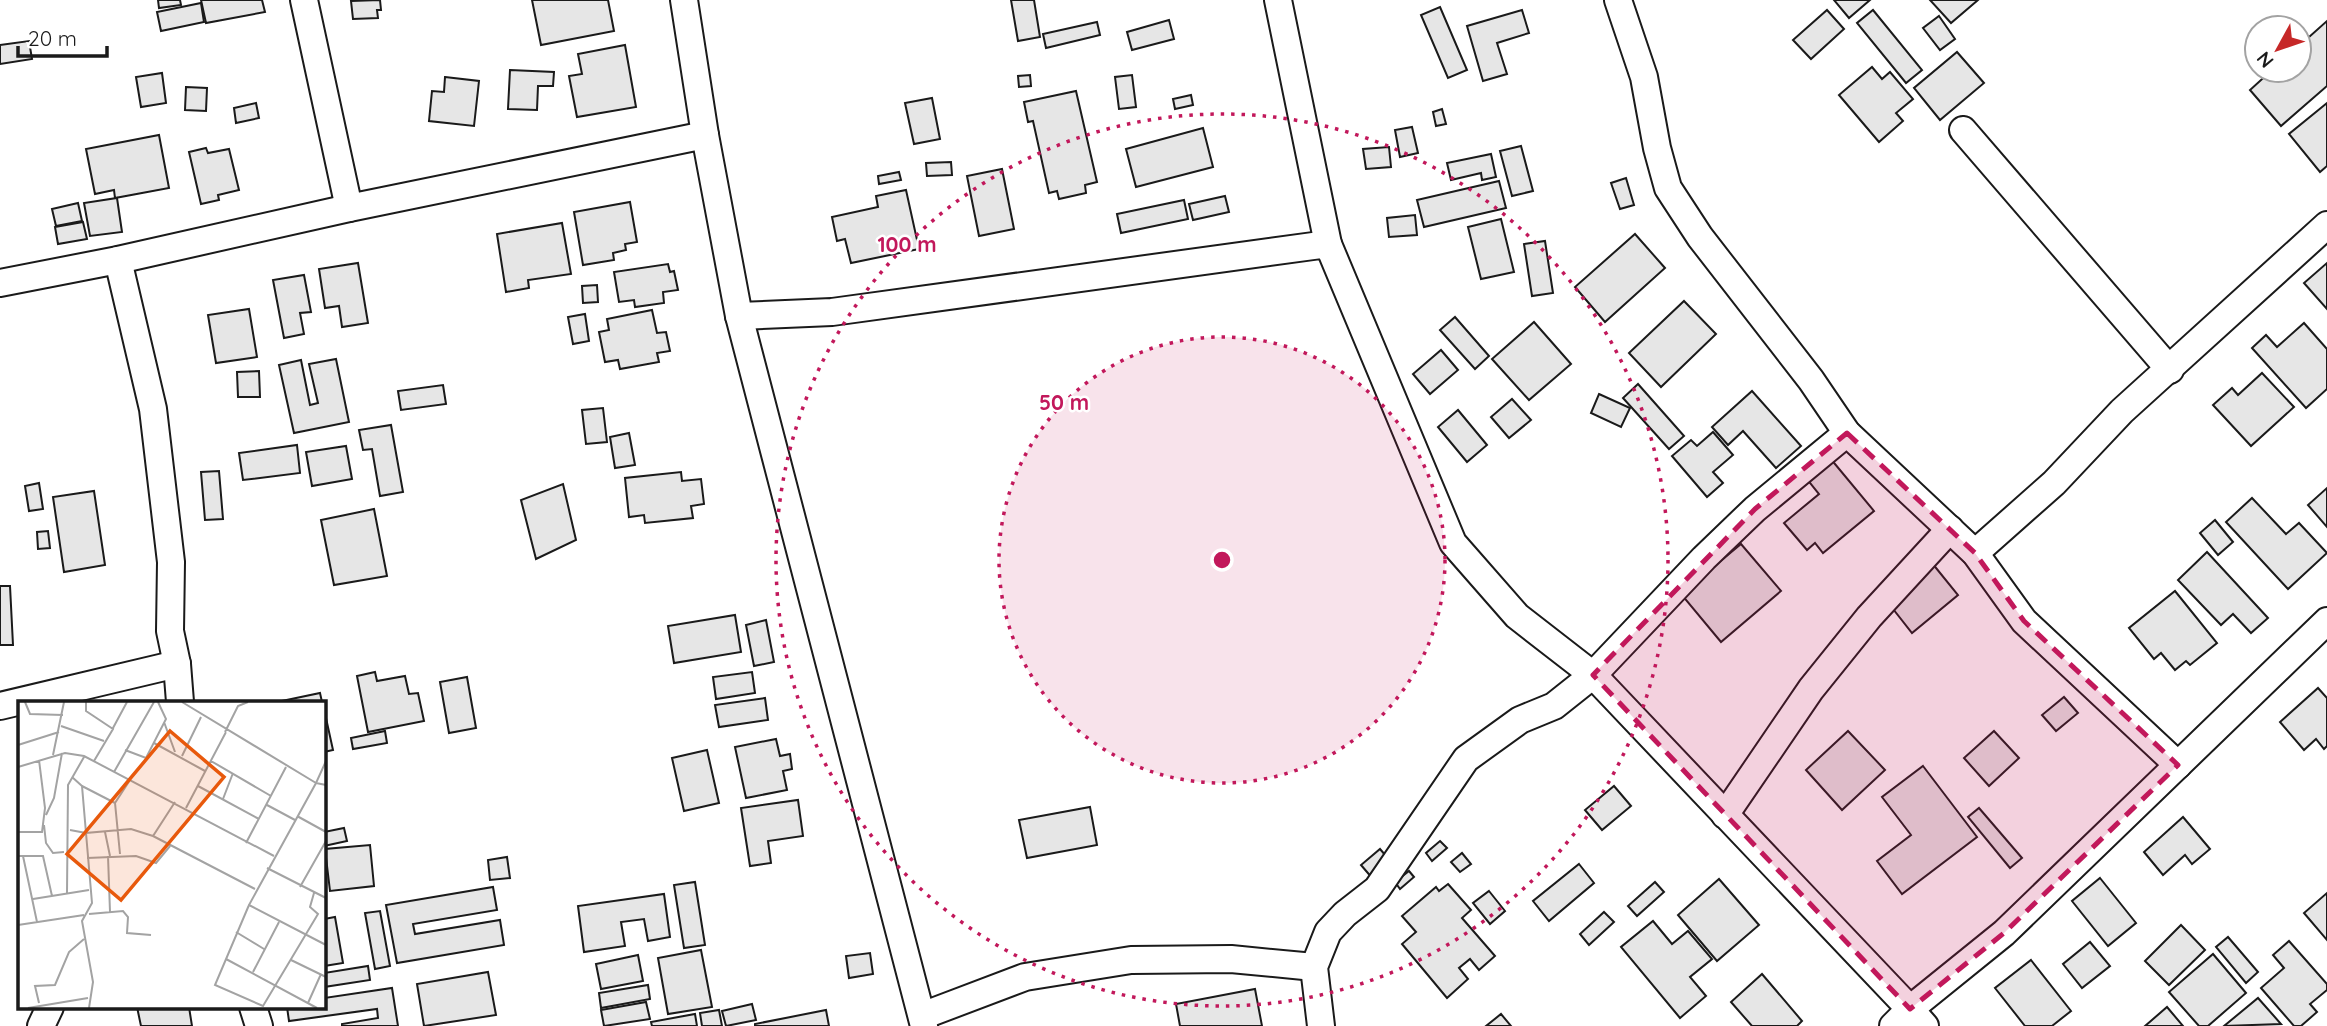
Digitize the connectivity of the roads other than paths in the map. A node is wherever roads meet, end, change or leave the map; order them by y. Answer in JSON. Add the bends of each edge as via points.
{"nodes":[{"id":1,"x":304,"y":0,"type":"edge"},
{"id":2,"x":684,"y":0,"type":"edge"},
{"id":3,"x":1278,"y":0,"type":"edge"},
{"id":4,"x":1618,"y":0,"type":"edge"},
{"id":5,"x":1963,"y":130,"type":"dead end"},
{"id":6,"x":705,"y":135,"type":"junction"},
{"id":7,"x":349,"y":208,"type":"junction"},
{"id":8,"x":2327,"y":225,"type":"edge"},
{"id":9,"x":1328,"y":244,"type":"junction"},
{"id":10,"x":118,"y":260,"type":"junction"},
{"id":11,"x":0,"y":283,"type":"edge"},
{"id":12,"x":739,"y":316,"type":"junction"},
{"id":13,"x":2170,"y":370,"type":"junction"},
{"id":14,"x":1847,"y":433,"type":"junction"},
{"id":15,"x":1950,"y":529,"type":"junction"},
{"id":16,"x":1975,"y":553,"type":"junction"},
{"id":17,"x":2327,"y":621,"type":"edge"},
{"id":18,"x":177,"y":664,"type":"junction"},
{"id":19,"x":1593,"y":674,"type":"junction"},
{"id":20,"x":21,"y":701,"type":"edge"},
{"id":21,"x":180,"y":701,"type":"edge"},
{"id":22,"x":18,"y":702,"type":"edge"},
{"id":23,"x":0,"y":706,"type":"edge"},
{"id":24,"x":2178,"y":765,"type":"junction"},
{"id":25,"x":1725,"y":815,"type":"junction"},
{"id":26,"x":1314,"y":967,"type":"junction"},
{"id":27,"x":49,"y":1009,"type":"edge"},
{"id":28,"x":254,"y":1009,"type":"edge"},
{"id":29,"x":1909,"y":1020,"type":"edge"},
{"id":30,"x":923,"y":1021,"type":"edge"},
{"id":31,"x":41,"y":1026,"type":"edge"},
{"id":32,"x":260,"y":1026,"type":"edge"},
{"id":33,"x":1321,"y":1026,"type":"edge"}],
"edges":[{"from":1,"to":7,"type":"street"},
{"from":2,"to":6,"type":"street"},
{"from":3,"to":9,"type":"street"},
{"from":4,"to":14,"type":"street","via":[[1644,78],[1668,188]]},
{"from":5,"to":13,"type":"street"},
{"from":6,"to":7,"type":"street"},
{"from":6,"to":12,"type":"street"},
{"from":7,"to":10,"type":"street"},
{"from":8,"to":13,"type":"street"},
{"from":9,"to":12,"type":"street","via":[[832,312]]},
{"from":9,"to":19,"type":"street","via":[[1453,543],[1517,616]]},
{"from":10,"to":11,"type":"street"},
{"from":10,"to":18,"type":"street","via":[[153,409],[171,562],[170,631]]},
{"from":12,"to":30,"type":"street"},
{"from":13,"to":16,"type":"street"},
{"from":14,"to":15,"type":"street"},
{"from":14,"to":19,"type":"street","via":[[1755,509]]},
{"from":15,"to":16,"type":"street"},
{"from":15,"to":25,"type":"street","via":[[1868,617],[1811,689]]},
{"from":16,"to":24,"type":"street","via":[[2024,621]]},
{"from":17,"to":24,"type":"street"},
{"from":18,"to":20,"type":"street"},
{"from":18,"to":21,"type":"street"},
{"from":19,"to":25,"type":"street"},
{"from":19,"to":26,"type":"street","via":[[1554,706],[1520,720],[1466,759],[1377,888],[1328,932]]},
{"from":22,"to":23,"type":"street"},
{"from":24,"to":29,"type":"street"},
{"from":25,"to":29,"type":"street"},
{"from":26,"to":30,"type":"street","via":[[1231,959],[1131,960],[1025,976]]},
{"from":26,"to":33,"type":"street"},
{"from":27,"to":31,"type":"street"},
{"from":28,"to":32,"type":"street"}]}
